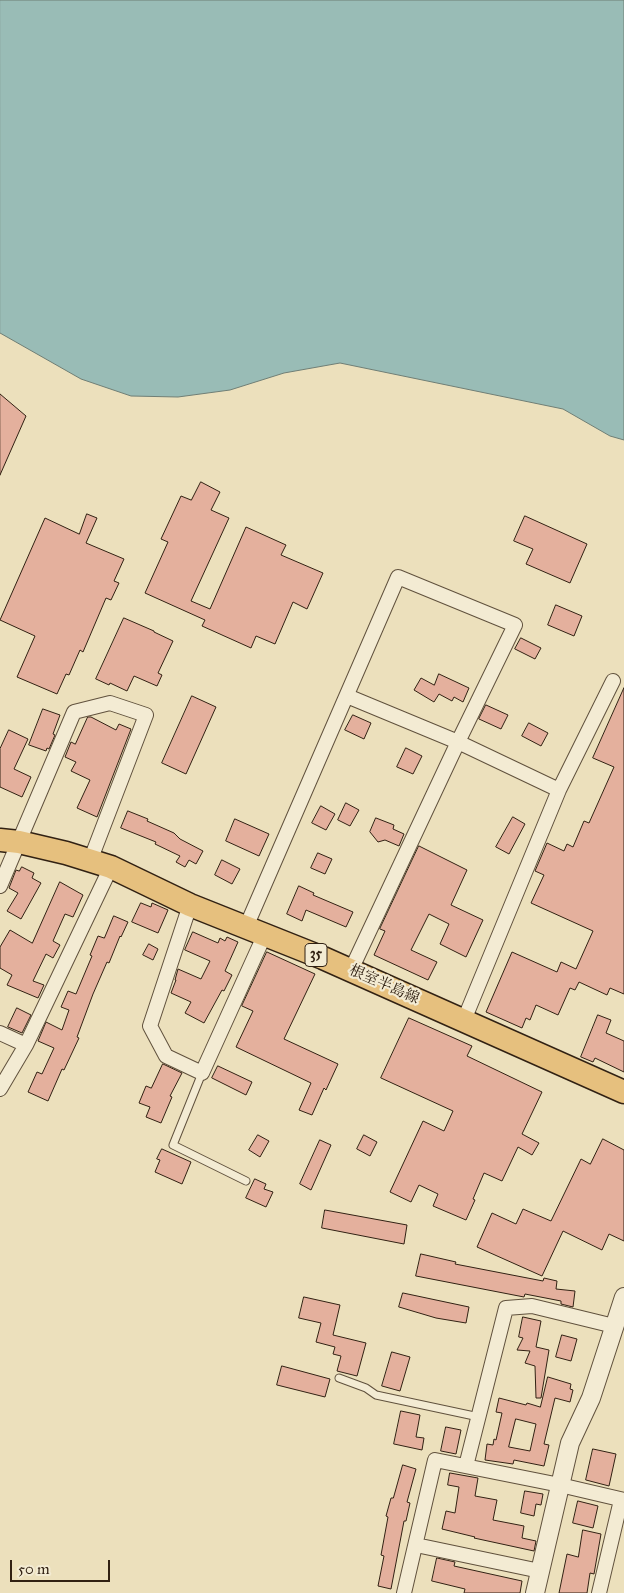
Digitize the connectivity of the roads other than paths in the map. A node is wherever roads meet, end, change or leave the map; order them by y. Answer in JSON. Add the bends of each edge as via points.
{"nodes":[{"id":1,"x":613,"y":682,"type":"dead end"},
{"id":2,"x":348,"y":696,"type":"junction"},
{"id":3,"x":458,"y":742,"type":"junction"},
{"id":4,"x":559,"y":790,"type":"junction"},
{"id":5,"x":10,"y":841,"type":"edge"},
{"id":6,"x":90,"y":861,"type":"junction"},
{"id":7,"x":111,"y":867,"type":"junction"},
{"id":8,"x":0,"y":886,"type":"edge"},
{"id":9,"x":190,"y":904,"type":"junction"},
{"id":10,"x":255,"y":931,"type":"junction"},
{"id":11,"x":351,"y":970,"type":"junction"},
{"id":12,"x":464,"y":1020,"type":"junction"},
{"id":13,"x":0,"y":1033,"type":"edge"},
{"id":14,"x":26,"y":1045,"type":"junction"},
{"id":15,"x":202,"y":1073,"type":"junction"},
{"id":16,"x":0,"y":1089,"type":"edge"},
{"id":17,"x":624,"y":1092,"type":"edge"},
{"id":18,"x":246,"y":1181,"type":"dead end"},
{"id":19,"x":624,"y":1297,"type":"edge"},
{"id":20,"x":614,"y":1326,"type":"junction"},
{"id":21,"x":339,"y":1378,"type":"dead end"},
{"id":22,"x":479,"y":1417,"type":"junction"},
{"id":23,"x":466,"y":1466,"type":"junction"},
{"id":24,"x":560,"y":1485,"type":"junction"},
{"id":25,"x":622,"y":1500,"type":"edge"},
{"id":26,"x":416,"y":1545,"type":"junction"},
{"id":27,"x":540,"y":1571,"type":"junction"},
{"id":28,"x":404,"y":1593,"type":"edge"},
{"id":29,"x":535,"y":1593,"type":"edge"},
{"id":30,"x":599,"y":1593,"type":"edge"}],
"edges":[{"from":1,"to":4,"type":"street"},
{"from":2,"to":3,"type":"street"},
{"from":2,"to":3,"type":"street","via":[[398,577],[515,625]]},
{"from":2,"to":10,"type":"street"},
{"from":3,"to":4,"type":"street"},
{"from":3,"to":11,"type":"street"},
{"from":4,"to":12,"type":"street"},
{"from":5,"to":6,"type":"main road","name":"根室半島線","number":"35"},
{"from":5,"to":6,"type":"street","via":[[74,712],[110,702],[146,716]]},
{"from":5,"to":8,"type":"street"},
{"from":6,"to":7,"type":"main road","name":"根室半島線","number":"35"},
{"from":7,"to":9,"type":"main road","name":"根室半島線","number":"35"},
{"from":7,"to":14,"type":"street"},
{"from":9,"to":10,"type":"main road","name":"根室半島線","number":"35"},
{"from":9,"to":15,"type":"street","via":[[150,1026],[166,1056]]},
{"from":10,"to":11,"type":"main road","name":"根室半島線","number":"35"},
{"from":10,"to":15,"type":"street"},
{"from":11,"to":12,"type":"main road","name":"根室半島線","number":"35"},
{"from":12,"to":17,"type":"main road","name":"根室半島線","number":"35"},
{"from":13,"to":14,"type":"street"},
{"from":14,"to":16,"type":"street"},
{"from":15,"to":18,"type":"lane","via":[[173,1145]]},
{"from":19,"to":20,"type":"street"},
{"from":20,"to":22,"type":"street","via":[[532,1306],[506,1308]]},
{"from":20,"to":24,"type":"street","via":[[592,1398],[570,1443]]},
{"from":21,"to":22,"type":"lane","via":[[376,1395]]},
{"from":22,"to":23,"type":"street"},
{"from":23,"to":24,"type":"street"},
{"from":23,"to":26,"type":"street","via":[[435,1460]]},
{"from":24,"to":25,"type":"street"},
{"from":24,"to":27,"type":"street"},
{"from":25,"to":30,"type":"street"},
{"from":26,"to":27,"type":"street"},
{"from":26,"to":28,"type":"street"},
{"from":27,"to":29,"type":"street"}]}
